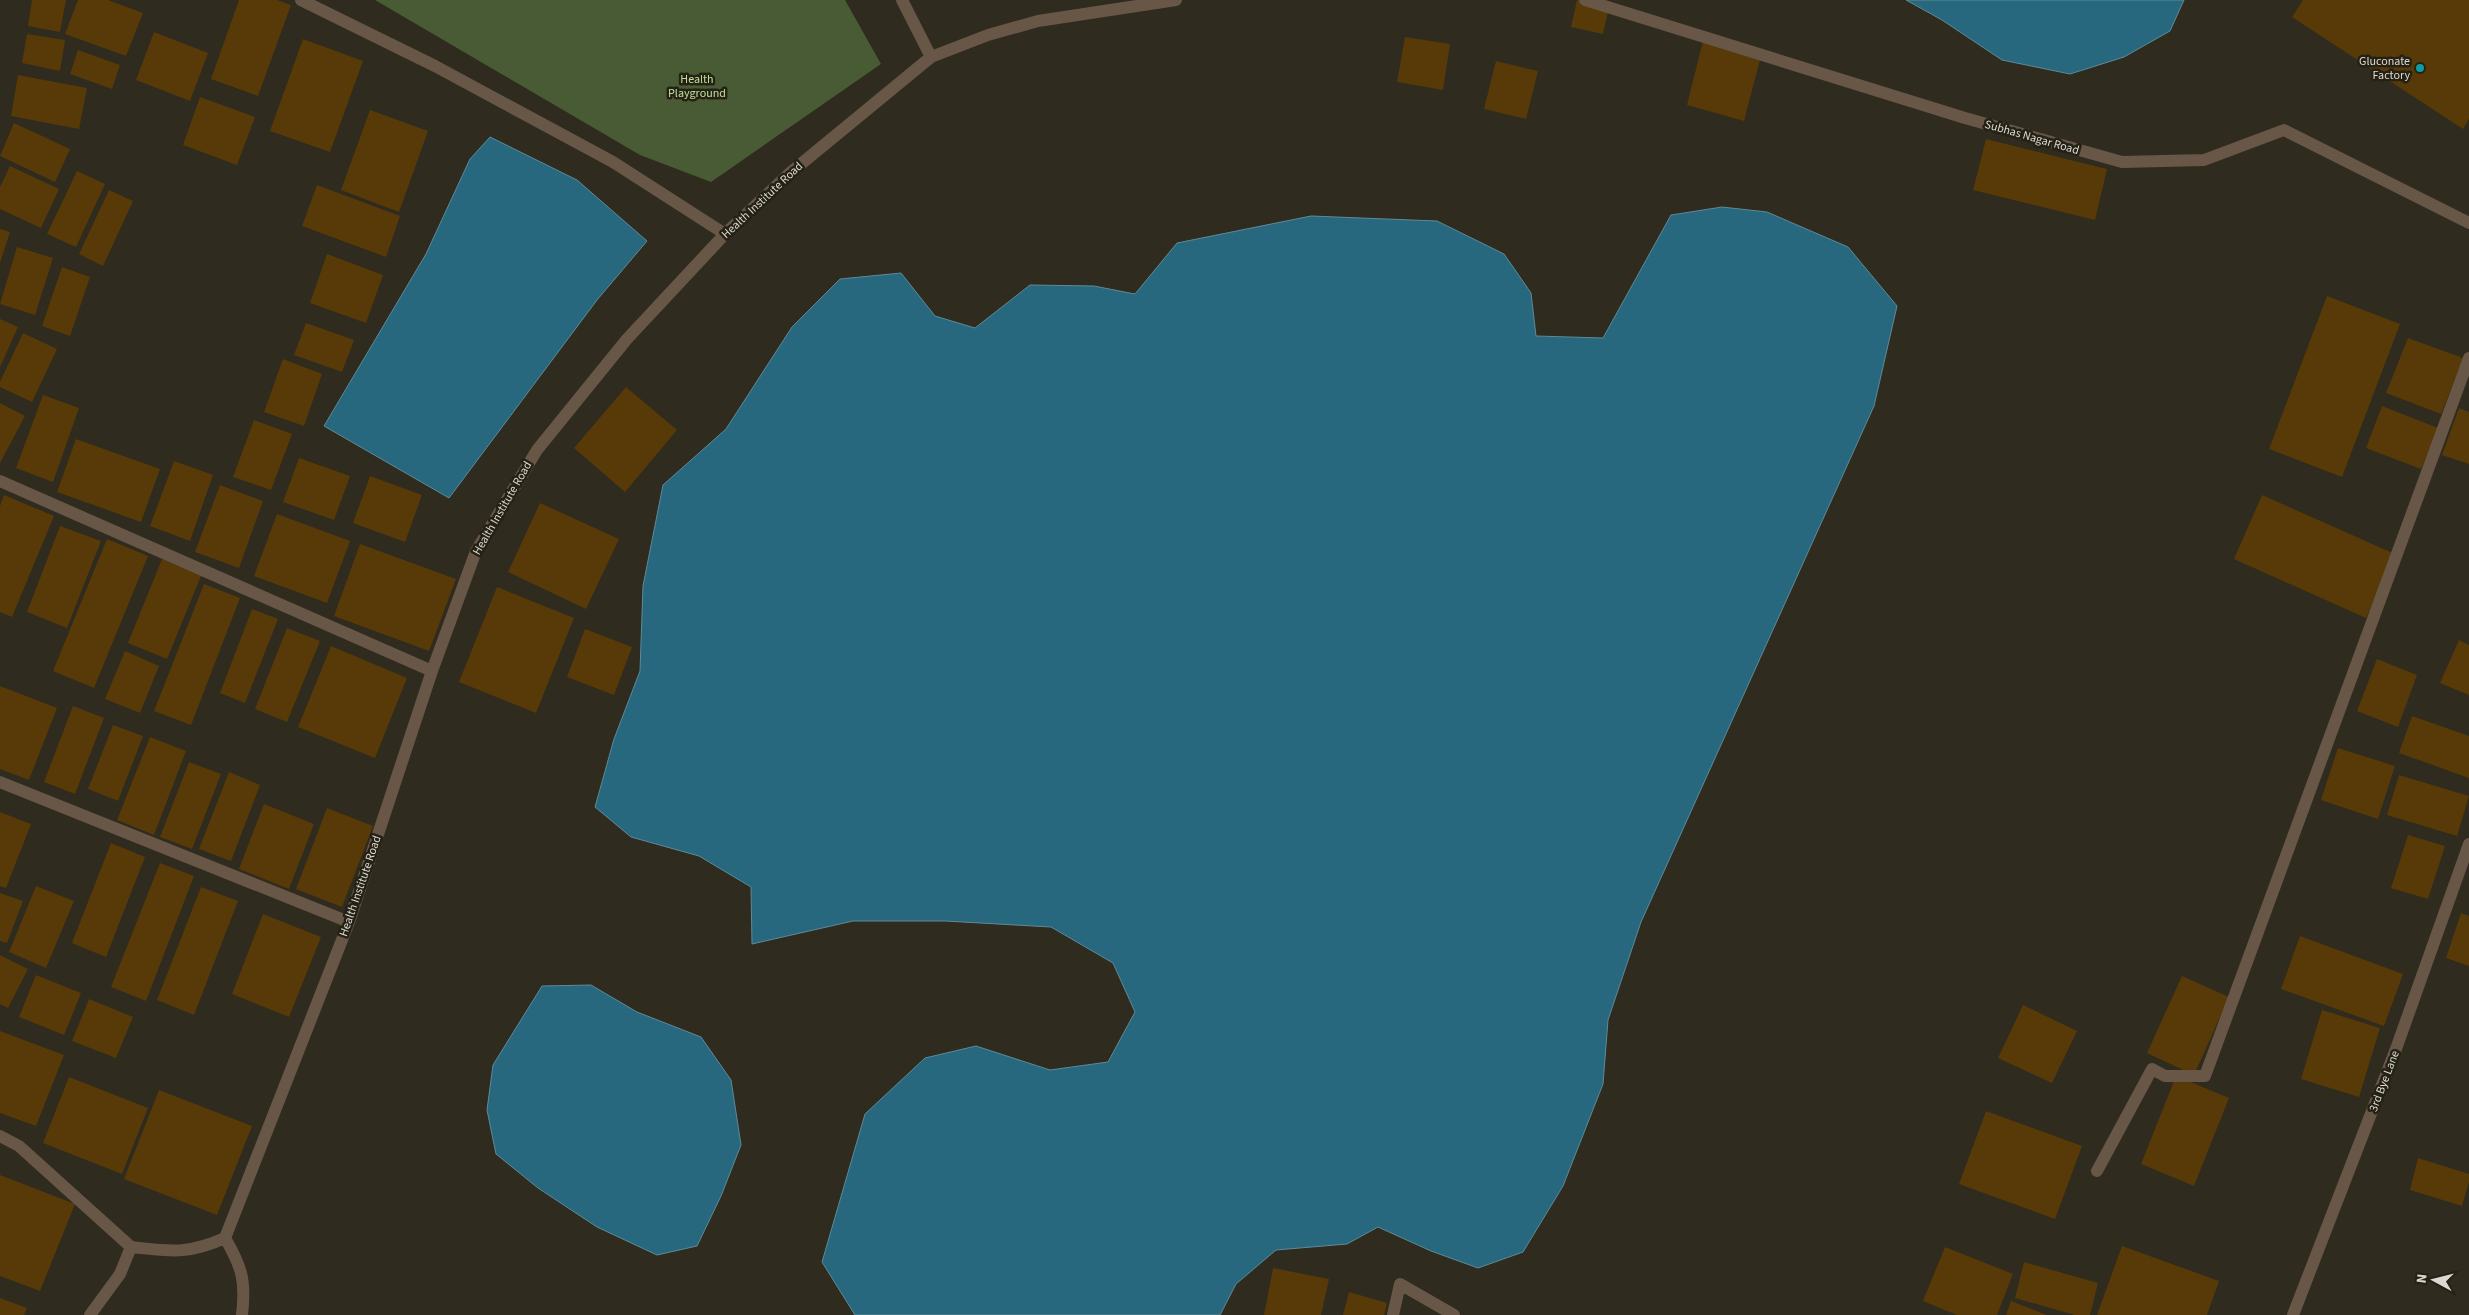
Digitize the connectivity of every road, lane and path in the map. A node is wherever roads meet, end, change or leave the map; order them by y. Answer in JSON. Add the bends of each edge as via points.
{"nodes":[{"id":1,"x":301,"y":0,"type":"edge"},
{"id":2,"x":902,"y":0,"type":"edge"},
{"id":3,"x":1176,"y":0,"type":"edge"},
{"id":4,"x":1585,"y":0,"type":"edge"},
{"id":5,"x":931,"y":57,"type":"junction"},
{"id":6,"x":2469,"y":223,"type":"edge"},
{"id":7,"x":725,"y":234,"type":"junction"},
{"id":8,"x":2469,"y":358,"type":"edge"},
{"id":9,"x":0,"y":481,"type":"edge"},
{"id":10,"x":432,"y":671,"type":"junction"},
{"id":11,"x":0,"y":782,"type":"edge"},
{"id":12,"x":2469,"y":844,"type":"edge"},
{"id":13,"x":349,"y":922,"type":"junction"},
{"id":14,"x":0,"y":1136,"type":"edge"},
{"id":15,"x":2097,"y":1171,"type":"dead end"},
{"id":16,"x":225,"y":1238,"type":"junction"},
{"id":17,"x":130,"y":1247,"type":"junction"},
{"id":18,"x":90,"y":1315,"type":"edge"},
{"id":19,"x":242,"y":1315,"type":"edge"},
{"id":20,"x":1393,"y":1315,"type":"edge"},
{"id":21,"x":1454,"y":1315,"type":"edge"},
{"id":22,"x":2293,"y":1315,"type":"edge"}],
"edges":[{"from":1,"to":7,"type":"street","via":[[435,66],[613,162]]},
{"from":2,"to":5,"type":"street"},
{"from":3,"to":5,"type":"street","name":"Health Institute Road","via":[[1038,21],[988,35]]},
{"from":4,"to":6,"type":"street","name":"Subhas Nagar Road","via":[[1965,118],[2122,162],[2204,160],[2284,130]]},
{"from":5,"to":7,"type":"street","name":"Health Institute Road","via":[[790,173]]},
{"from":7,"to":10,"type":"street","name":"Health Institute Road","via":[[627,340],[537,450],[476,551]]},
{"from":8,"to":15,"type":"street","via":[[2205,1076],[2166,1076],[2152,1069]]},
{"from":9,"to":10,"type":"street"},
{"from":10,"to":13,"type":"street","name":"Health Institute Road"},
{"from":11,"to":13,"type":"street"},
{"from":12,"to":22,"type":"street","name":"3rd Bye Lane","via":[[2396,1049]]},
{"from":13,"to":16,"type":"street","name":"Health Institute Road"},
{"from":14,"to":17,"type":"street","via":[[19,1146]]},
{"from":16,"to":17,"type":"street","via":[[200,1249],[171,1251]]},
{"from":16,"to":19,"type":"street","via":[[237,1259],[245,1288]]},
{"from":17,"to":18,"type":"street","via":[[120,1274]]},
{"from":20,"to":21,"type":"street","via":[[1400,1284]]}]}
